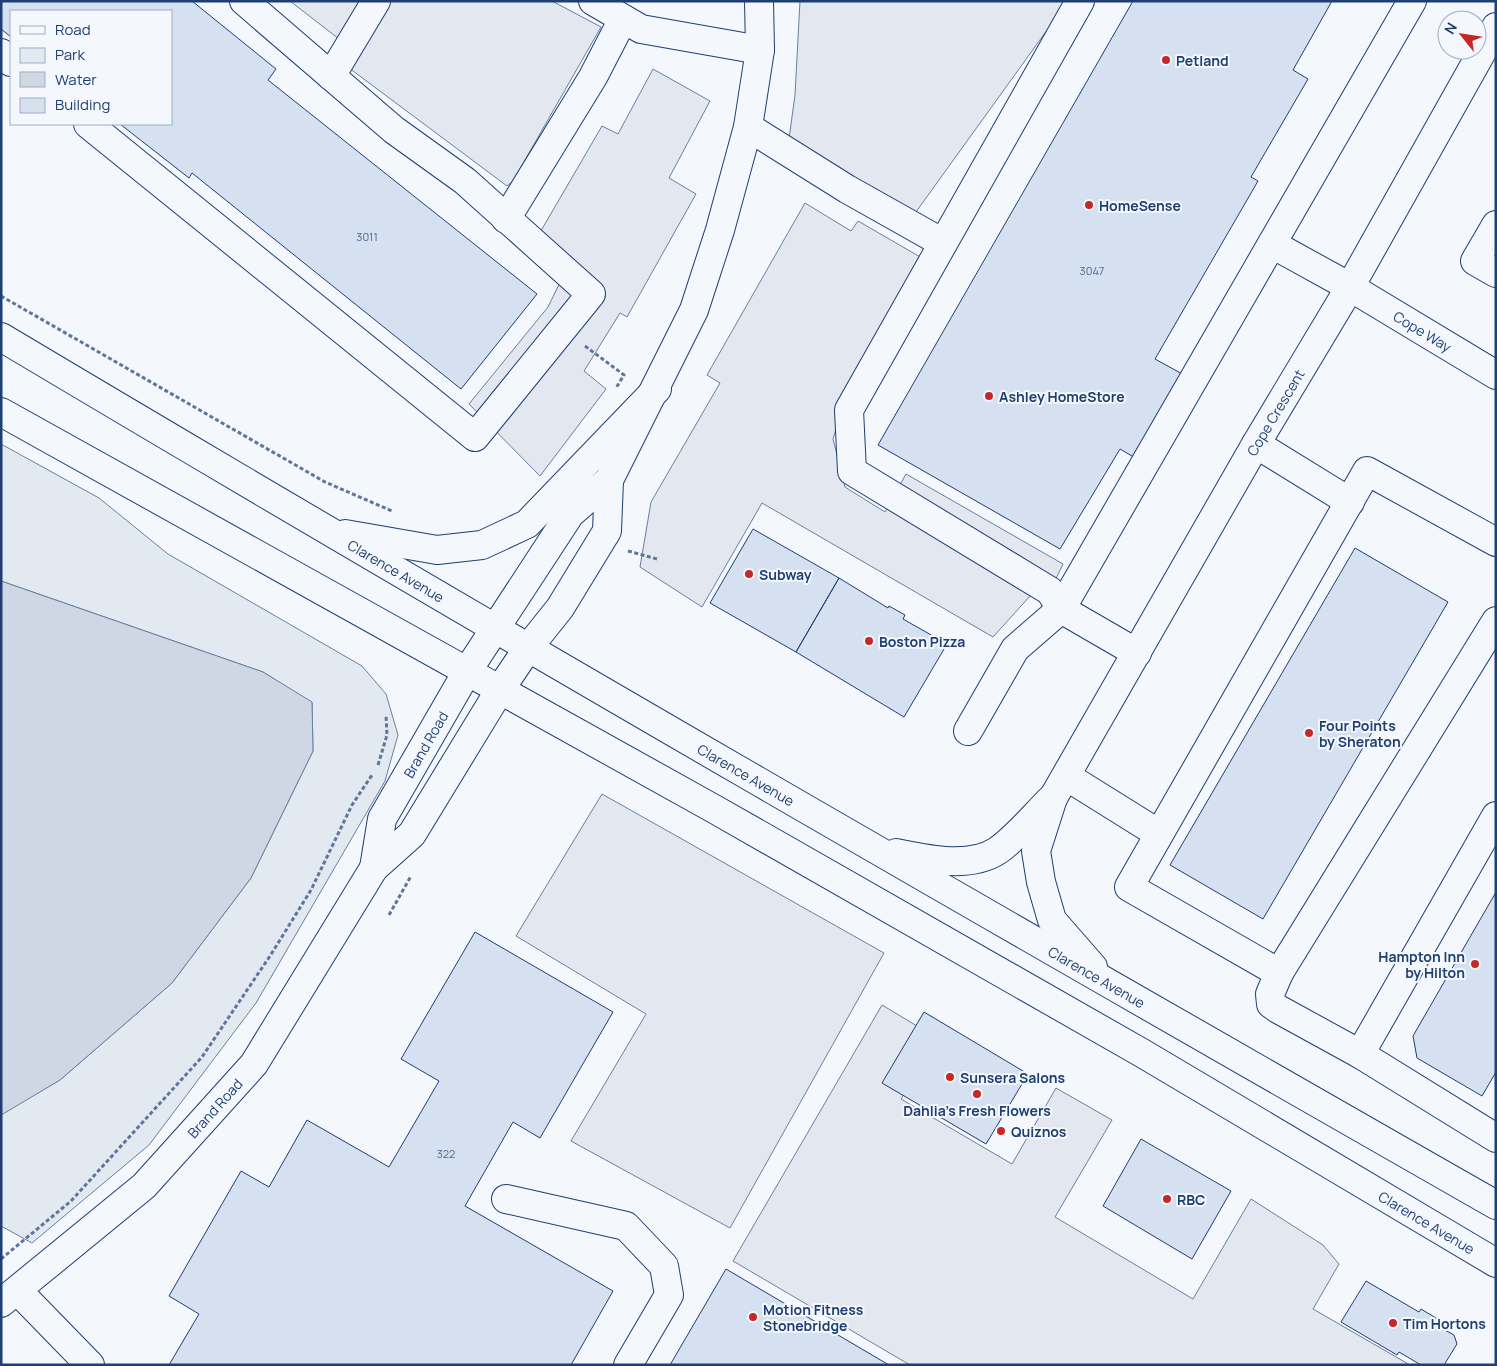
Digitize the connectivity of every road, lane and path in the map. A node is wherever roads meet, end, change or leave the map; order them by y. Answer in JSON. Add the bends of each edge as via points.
{"nodes":[{"id":1,"x":244,"y":1,"type":"edge"},
{"id":2,"x":376,"y":1,"type":"edge"},
{"id":3,"x":593,"y":1,"type":"edge"},
{"id":4,"x":759,"y":1,"type":"edge"},
{"id":5,"x":1080,"y":1,"type":"edge"},
{"id":6,"x":1412,"y":1,"type":"edge"},
{"id":7,"x":623,"y":19,"type":"junction"},
{"id":8,"x":1496,"y":27,"type":"edge"},
{"id":9,"x":760,"y":50,"type":"junction"},
{"id":10,"x":331,"y":76,"type":"junction"},
{"id":11,"x":89,"y":125,"type":"edge"},
{"id":12,"x":748,"y":127,"type":"junction"},
{"id":13,"x":506,"y":219,"type":"junction"},
{"id":14,"x":1496,"y":225,"type":"edge"},
{"id":15,"x":943,"y":243,"type":"junction"},
{"id":16,"x":1272,"y":244,"type":"junction"},
{"id":17,"x":1496,"y":273,"type":"edge"},
{"id":18,"x":1350,"y":286,"type":"junction"},
{"id":19,"x":1,"y":296,"type":"edge"},
{"id":20,"x":562,"y":330,"type":"junction"},
{"id":21,"x":1,"y":337,"type":"edge"},
{"id":22,"x":1496,"y":375,"type":"edge"},
{"id":23,"x":657,"y":388,"type":"junction"},
{"id":24,"x":614,"y":391,"type":"dead end"},
{"id":25,"x":1,"y":412,"type":"edge"},
{"id":26,"x":1256,"y":444,"type":"junction"},
{"id":27,"x":609,"y":480,"type":"junction"},
{"id":28,"x":1350,"y":502,"type":"junction"},
{"id":29,"x":397,"y":513,"type":"dead end"},
{"id":30,"x":327,"y":530,"type":"junction"},
{"id":31,"x":1496,"y":542,"type":"edge"},
{"id":32,"x":1061,"y":609,"type":"junction"},
{"id":33,"x":1496,"y":621,"type":"edge"},
{"id":34,"x":496,"y":629,"type":"junction"},
{"id":35,"x":528,"y":648,"type":"junction"},
{"id":36,"x":1137,"y":653,"type":"junction"},
{"id":37,"x":468,"y":670,"type":"junction"},
{"id":38,"x":500,"y":688,"type":"junction"},
{"id":39,"x":386,"y":715,"type":"dead end"},
{"id":40,"x":968,"y":731,"type":"dead end"},
{"id":41,"x":377,"y":766,"type":"dead end"},
{"id":42,"x":372,"y":774,"type":"dead end"},
{"id":43,"x":1060,"y":787,"type":"junction"},
{"id":44,"x":1496,"y":816,"type":"edge"},
{"id":45,"x":1159,"y":834,"type":"junction"},
{"id":46,"x":874,"y":848,"type":"junction"},
{"id":47,"x":374,"y":868,"type":"junction"},
{"id":48,"x":1279,"y":974,"type":"junction"},
{"id":49,"x":1107,"y":983,"type":"junction"},
{"id":50,"x":1360,"y":1054,"type":"junction"},
{"id":51,"x":1496,"y":1138,"type":"edge"},
{"id":52,"x":506,"y":1199,"type":"dead end"},
{"id":53,"x":1496,"y":1204,"type":"edge"},
{"id":54,"x":1,"y":1259,"type":"edge"},
{"id":55,"x":1496,"y":1263,"type":"edge"},
{"id":56,"x":10,"y":1297,"type":"edge"},
{"id":57,"x":90,"y":1365,"type":"edge"},
{"id":58,"x":628,"y":1365,"type":"edge"}],
"edges":[{"from":1,"to":10,"type":"main road"},
{"from":2,"to":10,"type":"main road"},
{"from":3,"to":7,"type":"main road"},
{"from":4,"to":9,"type":"main road"},
{"from":5,"to":15,"type":"main road"},
{"from":6,"to":16,"type":"main road"},
{"from":7,"to":9,"type":"main road","via":[[640,29]]},
{"from":7,"to":13,"type":"main road","via":[[593,77]]},
{"from":8,"to":18,"type":"main road","name":"Cope Crescent"},
{"from":9,"to":12,"type":"main road"},
{"from":10,"to":13,"type":"main road","via":[[394,130],[465,181]]},
{"from":11,"to":20,"type":"main road","via":[[475,437]]},
{"from":12,"to":15,"type":"main road","via":[[847,189]]},
{"from":12,"to":23,"type":"main road","via":[[694,310]]},
{"from":13,"to":20,"type":"main road","via":[[591,294]]},
{"from":14,"to":17,"type":"main road","via":[[1475,261]]},
{"from":15,"to":32,"type":"main road","via":[[849,410],[852,471],[1050,591]]},
{"from":16,"to":18,"type":"main road","name":"Cope Way"},
{"from":16,"to":32,"type":"main road"},
{"from":18,"to":22,"type":"main road","name":"Cope Way"},
{"from":18,"to":26,"type":"main road","name":"Cope Crescent"},
{"from":19,"to":29,"type":"path","via":[[325,482]]},
{"from":20,"to":24,"type":"path","via":[[624,375]]},
{"from":21,"to":30,"type":"main road","name":"Clarence Avenue"},
{"from":23,"to":27,"type":"main road"},
{"from":23,"to":30,"type":"main road","via":[[527,524],[482,545],[437,550]]},
{"from":25,"to":37,"type":"main road","name":"Clarence Avenue"},
{"from":26,"to":28,"type":"main road"},
{"from":26,"to":36,"type":"main road","name":"Cope Crescent"},
{"from":27,"to":34,"type":"main road","name":"Brand Road","via":[[570,514]]},
{"from":27,"to":35,"type":"main road","name":"Brand Road","via":[[606,531],[560,608]]},
{"from":28,"to":31,"type":"main road","via":[[1367,471]]},
{"from":28,"to":45,"type":"main road"},
{"from":30,"to":34,"type":"main road","name":"Clarence Avenue"},
{"from":32,"to":36,"type":"main road"},
{"from":32,"to":40,"type":"main road","via":[[1014,649]]},
{"from":33,"to":48,"type":"main road"},
{"from":34,"to":35,"type":"main road","name":"Clarence Avenue"},
{"from":34,"to":37,"type":"main road","name":"Brand Road"},
{"from":35,"to":38,"type":"main road","name":"Brand Road"},
{"from":35,"to":46,"type":"main road","name":"Clarence Avenue"},
{"from":36,"to":43,"type":"main road","name":"Cope Crescent"},
{"from":37,"to":38,"type":"main road","name":"Clarence Avenue"},
{"from":37,"to":47,"type":"main road","name":"Brand Road","via":[[382,820]]},
{"from":38,"to":47,"type":"main road","name":"Brand Road","via":[[412,834]]},
{"from":38,"to":55,"type":"main road","name":"Clarence Avenue","via":[[1142,1053]]},
{"from":39,"to":41,"type":"path","via":[[387,735]]},
{"from":42,"to":54,"type":"path","via":[[352,806],[311,890],[202,1056],[71,1200]]},
{"from":43,"to":45,"type":"main road"},
{"from":43,"to":46,"type":"main road","via":[[997,851],[972,859],[939,862]]},
{"from":43,"to":49,"type":"main road","via":[[1036,851],[1041,882],[1052,920]]},
{"from":44,"to":50,"type":"main road"},
{"from":45,"to":48,"type":"main road","via":[[1129,887]]},
{"from":46,"to":49,"type":"main road","name":"Clarence Avenue"},
{"from":47,"to":56,"type":"main road","name":"Brand Road","via":[[254,1064],[144,1186]]},
{"from":48,"to":50,"type":"main road","via":[[1270,994],[1271,1004]]},
{"from":49,"to":53,"type":"main road","name":"Clarence Avenue"},
{"from":50,"to":51,"type":"main road"},
{"from":52,"to":58,"type":"main road","via":[[626,1226],[664,1266],[669,1295]]},
{"from":56,"to":57,"type":"main road"}]}
